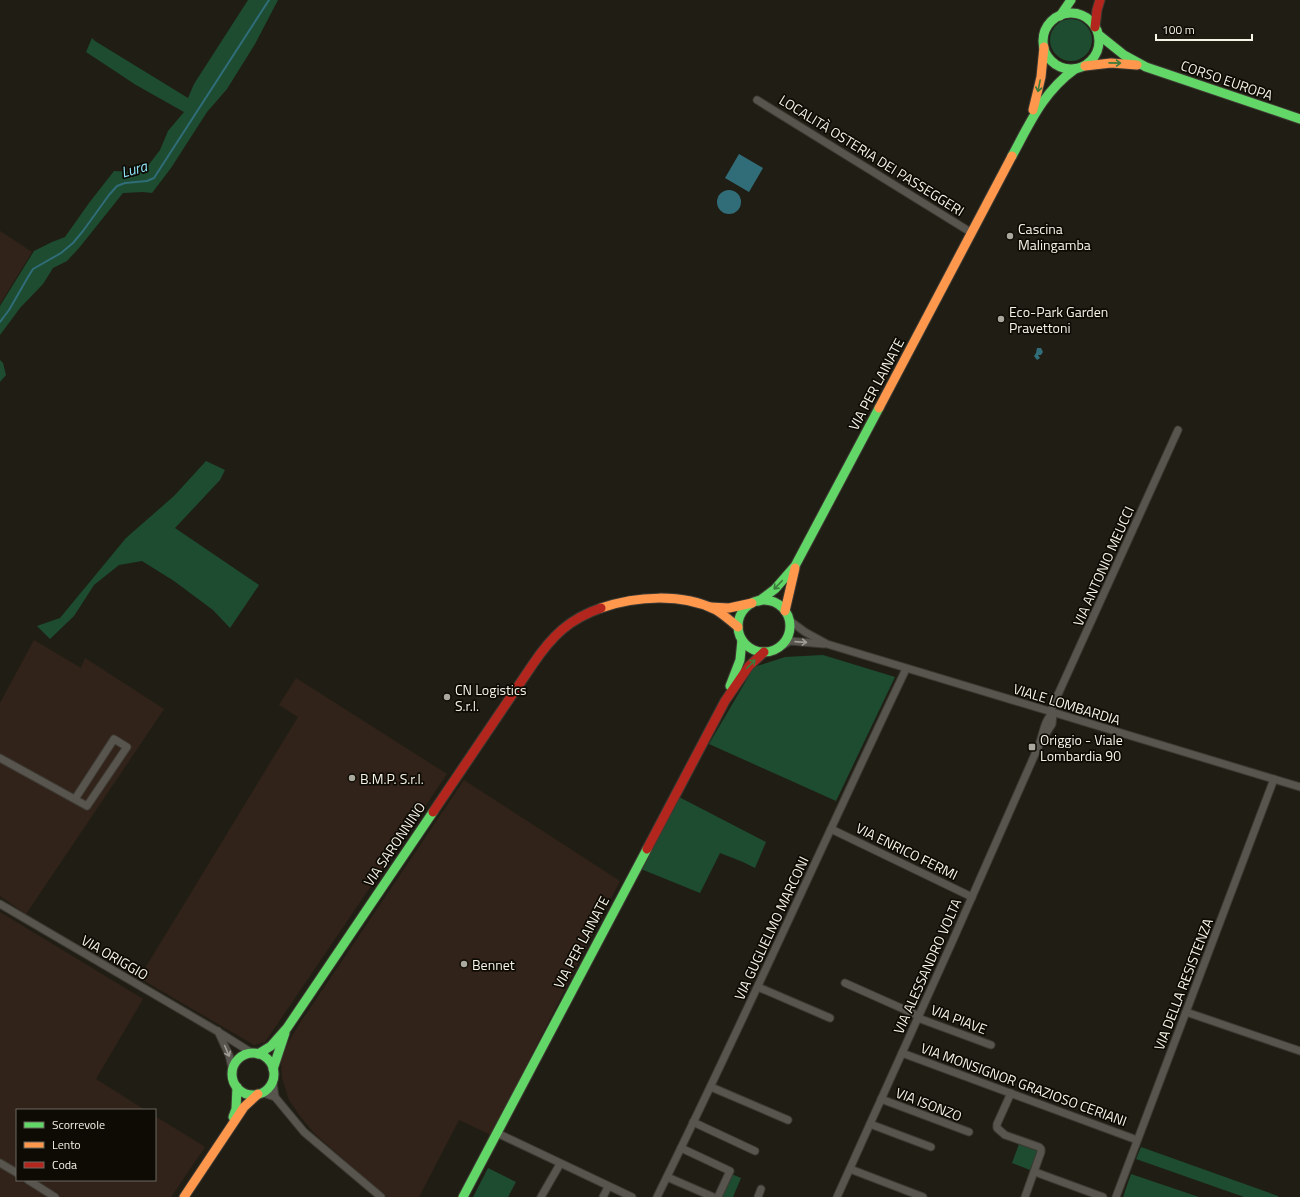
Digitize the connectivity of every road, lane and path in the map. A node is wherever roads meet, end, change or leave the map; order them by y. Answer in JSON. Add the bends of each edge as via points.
{"nodes":[{"id":1,"x":1071,"y":0,"type":"edge"},
{"id":2,"x":1100,"y":0,"type":"edge"},
{"id":3,"x":1060,"y":16,"type":"junction"},
{"id":4,"x":1097,"y":31,"type":"junction"},
{"id":5,"x":1044,"y":48,"type":"junction"},
{"id":6,"x":1079,"y":67,"type":"junction"},
{"id":7,"x":1146,"y":67,"type":"junction"},
{"id":8,"x":757,"y":100,"type":"dead end"},
{"id":9,"x":1300,"y":119,"type":"edge"},
{"id":10,"x":1028,"y":127,"type":"junction"},
{"id":11,"x":972,"y":233,"type":"junction"},
{"id":12,"x":1178,"y":430,"type":"dead end"},
{"id":13,"x":795,"y":566,"type":"junction"},
{"id":14,"x":756,"y":602,"type":"junction"},
{"id":15,"x":710,"y":608,"type":"junction"},
{"id":16,"x":786,"y":611,"type":"junction"},
{"id":17,"x":790,"y":621,"type":"junction"},
{"id":18,"x":738,"y":627,"type":"junction"},
{"id":19,"x":742,"y":640,"type":"junction"},
{"id":20,"x":827,"y":644,"type":"junction"},
{"id":21,"x":777,"y":649,"type":"junction"},
{"id":22,"x":764,"y":652,"type":"junction"},
{"id":23,"x":906,"y":669,"type":"junction"},
{"id":24,"x":725,"y":701,"type":"junction"},
{"id":25,"x":1052,"y":713,"type":"junction"},
{"id":26,"x":0,"y":758,"type":"edge"},
{"id":27,"x":1274,"y":780,"type":"junction"},
{"id":28,"x":1300,"y":788,"type":"edge"},
{"id":29,"x":75,"y":799,"type":"junction"},
{"id":30,"x":831,"y":829,"type":"junction"},
{"id":31,"x":972,"y":897,"type":"junction"},
{"id":32,"x":0,"y":904,"type":"edge"},
{"id":33,"x":845,"y":982,"type":"dead end"},
{"id":34,"x":758,"y":987,"type":"junction"},
{"id":35,"x":1186,"y":1012,"type":"junction"},
{"id":36,"x":918,"y":1017,"type":"junction"},
{"id":37,"x":830,"y":1018,"type":"dead end"},
{"id":38,"x":287,"y":1028,"type":"junction"},
{"id":39,"x":218,"y":1031,"type":"junction"},
{"id":40,"x":991,"y":1045,"type":"dead end"},
{"id":41,"x":1300,"y":1051,"type":"edge"},
{"id":42,"x":902,"y":1053,"type":"junction"},
{"id":43,"x":255,"y":1054,"type":"junction"},
{"id":44,"x":273,"y":1068,"type":"junction"},
{"id":45,"x":233,"y":1072,"type":"junction"},
{"id":46,"x":274,"y":1079,"type":"junction"},
{"id":47,"x":237,"y":1087,"type":"junction"},
{"id":48,"x":711,"y":1087,"type":"junction"},
{"id":49,"x":1010,"y":1093,"type":"junction"},
{"id":50,"x":260,"y":1094,"type":"junction"},
{"id":51,"x":275,"y":1097,"type":"junction"},
{"id":52,"x":881,"y":1099,"type":"junction"},
{"id":53,"x":788,"y":1120,"type":"dead end"},
{"id":54,"x":693,"y":1122,"type":"junction"},
{"id":55,"x":870,"y":1124,"type":"junction"},
{"id":56,"x":229,"y":1128,"type":"junction"},
{"id":57,"x":969,"y":1132,"type":"dead end"},
{"id":58,"x":497,"y":1133,"type":"junction"},
{"id":59,"x":1138,"y":1140,"type":"junction"},
{"id":60,"x":930,"y":1147,"type":"dead end"},
{"id":61,"x":681,"y":1148,"type":"junction"},
{"id":62,"x":755,"y":1150,"type":"dead end"},
{"id":63,"x":0,"y":1163,"type":"edge"},
{"id":64,"x":560,"y":1164,"type":"junction"},
{"id":65,"x":850,"y":1169,"type":"junction"},
{"id":66,"x":16,"y":1172,"type":"edge"},
{"id":67,"x":1035,"y":1172,"type":"junction"},
{"id":68,"x":667,"y":1177,"type":"junction"},
{"id":69,"x":30,"y":1181,"type":"edge"},
{"id":70,"x":608,"y":1187,"type":"junction"},
{"id":71,"x":761,"y":1189,"type":"dead end"},
{"id":72,"x":55,"y":1197,"type":"edge"},
{"id":73,"x":184,"y":1197,"type":"edge"},
{"id":74,"x":381,"y":1197,"type":"edge"},
{"id":75,"x":463,"y":1197,"type":"edge"},
{"id":76,"x":541,"y":1197,"type":"edge"},
{"id":77,"x":603,"y":1197,"type":"edge"},
{"id":78,"x":632,"y":1197,"type":"edge"},
{"id":79,"x":657,"y":1197,"type":"edge"},
{"id":80,"x":713,"y":1197,"type":"edge"},
{"id":81,"x":718,"y":1197,"type":"edge"},
{"id":82,"x":758,"y":1197,"type":"edge"},
{"id":83,"x":837,"y":1197,"type":"edge"},
{"id":84,"x":923,"y":1197,"type":"edge"},
{"id":85,"x":1026,"y":1197,"type":"edge"},
{"id":86,"x":1103,"y":1197,"type":"edge"},
{"id":87,"x":1116,"y":1197,"type":"edge"}],
"edges":[{"from":1,"to":3,"type":"main road"},
{"from":2,"to":4,"type":"main road","via":[[1097,10]]},
{"from":3,"to":4,"type":"main road","via":[[1068,13],[1084,16]]},
{"from":3,"to":5,"type":"main road","via":[[1046,29]]},
{"from":4,"to":6,"type":"main road","via":[[1099,45],[1096,53],[1091,61]]},
{"from":4,"to":7,"type":"main road","name":"CORSO EUROPA","via":[[1124,55]]},
{"from":5,"to":6,"type":"main road","via":[[1047,55],[1059,66]]},
{"from":5,"to":10,"type":"main road","one_way":true,"via":[[1037,94]]},
{"from":6,"to":7,"type":"main road","name":"CORSO EUROPA","one_way":true,"via":[[1099,63],[1135,64]]},
{"from":6,"to":10,"type":"main road","via":[[1062,78],[1049,91]]},
{"from":7,"to":9,"type":"main road","name":"CORSO EUROPA"},
{"from":8,"to":11,"type":"street","name":"LOCALITÀ OSTERIA DEI PASSEGGERI"},
{"from":10,"to":11,"type":"main road","name":"VIA PER LAINATE"},
{"from":11,"to":13,"type":"main road","name":"VIA PER LAINATE"},
{"from":12,"to":25,"type":"street","name":"VIA ANTONIO MEUCCI"},
{"from":13,"to":14,"type":"main road","name":"VIA PER LAINATE","one_way":true,"via":[[775,588]]},
{"from":13,"to":16,"type":"main road","name":"VIA PER LAINATE"},
{"from":14,"to":15,"type":"main road","name":"VIA SARONNINO","via":[[729,608]]},
{"from":14,"to":16,"type":"main road","via":[[774,602]]},
{"from":14,"to":18,"type":"main road","via":[[742,613]]},
{"from":15,"to":18,"type":"main road","name":"VIA SARONNINO"},
{"from":15,"to":38,"type":"main road","name":"VIA SARONNINO","via":[[673,599],[649,598],[620,602],[576,618],[550,641]]},
{"from":16,"to":17,"type":"main road"},
{"from":17,"to":20,"type":"street","name":"VIALE LOMBARDIA"},
{"from":17,"to":21,"type":"main road","via":[[788,637]]},
{"from":18,"to":19,"type":"main road"},
{"from":19,"to":22,"type":"main road","via":[[755,651]]},
{"from":19,"to":24,"type":"main road","name":"VIA PER LAINATE","via":[[740,660]]},
{"from":21,"to":20,"type":"street","name":"VIALE LOMBARDIA","one_way":true,"via":[[790,641]]},
{"from":20,"to":23,"type":"street","name":"VIALE LOMBARDIA"},
{"from":21,"to":22,"type":"main road"},
{"from":24,"to":22,"type":"main road","name":"VIA PER LAINATE","one_way":true,"via":[[749,666]]},
{"from":23,"to":25,"type":"street","name":"VIALE LOMBARDIA"},
{"from":23,"to":30,"type":"street","name":"VIA GUGLIELMO MARCONI"},
{"from":24,"to":58,"type":"main road","name":"VIA PER LAINATE"},
{"from":25,"to":27,"type":"street","name":"VIALE LOMBARDIA"},
{"from":25,"to":31,"type":"street","name":"VIA ALESSANDRO VOLTA","via":[[1052,724],[1039,745]]},
{"from":26,"to":29,"type":"street"},
{"from":27,"to":28,"type":"street","name":"VIALE LOMBARDIA"},
{"from":27,"to":35,"type":"street","name":"VIA DELLA RESISTENZA"},
{"from":29,"to":29,"type":"street","via":[[87,806],[127,747],[114,739]]},
{"from":30,"to":31,"type":"street","name":"VIA ENRICO FERMI"},
{"from":30,"to":34,"type":"street","name":"VIA GUGLIELMO MARCONI"},
{"from":31,"to":36,"type":"street","name":"VIA ALESSANDRO VOLTA"},
{"from":32,"to":39,"type":"street","name":"VIA ORIGGIO"},
{"from":33,"to":36,"type":"street","name":"VIA PIAVE"},
{"from":34,"to":37,"type":"street"},
{"from":34,"to":48,"type":"street","name":"VIA GUGLIELMO MARCONI"},
{"from":35,"to":41,"type":"street"},
{"from":35,"to":59,"type":"street","name":"VIA DELLA RESISTENZA"},
{"from":36,"to":40,"type":"street","name":"VIA PIAVE"},
{"from":36,"to":42,"type":"street","name":"VIA ALESSANDRO VOLTA"},
{"from":38,"to":43,"type":"main road","name":"VIA SARONNINO","via":[[266,1051]]},
{"from":38,"to":44,"type":"main road","name":"VIA SARONNINO"},
{"from":39,"to":43,"type":"street","name":"VIA ORIGGIO"},
{"from":39,"to":45,"type":"street","one_way":true,"via":[[229,1055]]},
{"from":42,"to":49,"type":"street","name":"VIA MONSIGNOR GRAZIOSO CERIANI"},
{"from":42,"to":52,"type":"street","name":"VIA ALESSANDRO VOLTA"},
{"from":43,"to":44,"type":"main road","via":[[264,1057]]},
{"from":43,"to":45,"type":"main road","via":[[245,1055],[238,1061]]},
{"from":44,"to":46,"type":"main road"},
{"from":45,"to":47,"type":"main road","via":[[233,1080]]},
{"from":46,"to":50,"type":"main road","via":[[269,1088]]},
{"from":46,"to":51,"type":"street"},
{"from":47,"to":50,"type":"main road","via":[[243,1092]]},
{"from":47,"to":56,"type":"main road","via":[[236,1109]]},
{"from":48,"to":53,"type":"street"},
{"from":48,"to":54,"type":"street","name":"VIA GUGLIELMO MARCONI"},
{"from":49,"to":59,"type":"street","name":"VIA MONSIGNOR GRAZIOSO CERIANI"},
{"from":49,"to":67,"type":"street","via":[[997,1128],[1006,1135],[1041,1149]]},
{"from":50,"to":51,"type":"street"},
{"from":50,"to":56,"type":"main road","via":[[244,1107]]},
{"from":51,"to":74,"type":"street","via":[[304,1132]]},
{"from":52,"to":55,"type":"street","name":"VIA ALESSANDRO VOLTA"},
{"from":52,"to":57,"type":"street","name":"VIA ISONZO"},
{"from":54,"to":61,"type":"street","name":"VIA GUGLIELMO MARCONI"},
{"from":54,"to":62,"type":"street"},
{"from":55,"to":60,"type":"street"},
{"from":55,"to":65,"type":"street","name":"VIA ALESSANDRO VOLTA"},
{"from":56,"to":73,"type":"main road"},
{"from":58,"to":64,"type":"street"},
{"from":58,"to":75,"type":"main road","name":"VIA PER LAINATE"},
{"from":59,"to":87,"type":"street","name":"VIA DELLA RESISTENZA"},
{"from":61,"to":68,"type":"street","name":"VIA GUGLIELMO MARCONI"},
{"from":61,"to":81,"type":"street","via":[[730,1171]]},
{"from":63,"to":66,"type":"street"},
{"from":64,"to":70,"type":"street"},
{"from":64,"to":76,"type":"street"},
{"from":65,"to":83,"type":"street","name":"VIA ALESSANDRO VOLTA"},
{"from":65,"to":84,"type":"street"},
{"from":67,"to":85,"type":"street"},
{"from":67,"to":86,"type":"street"},
{"from":68,"to":79,"type":"street","name":"VIA GUGLIELMO MARCONI"},
{"from":68,"to":80,"type":"street"},
{"from":69,"to":72,"type":"street"},
{"from":70,"to":77,"type":"street"},
{"from":70,"to":78,"type":"street"},
{"from":71,"to":82,"type":"street"}]}
